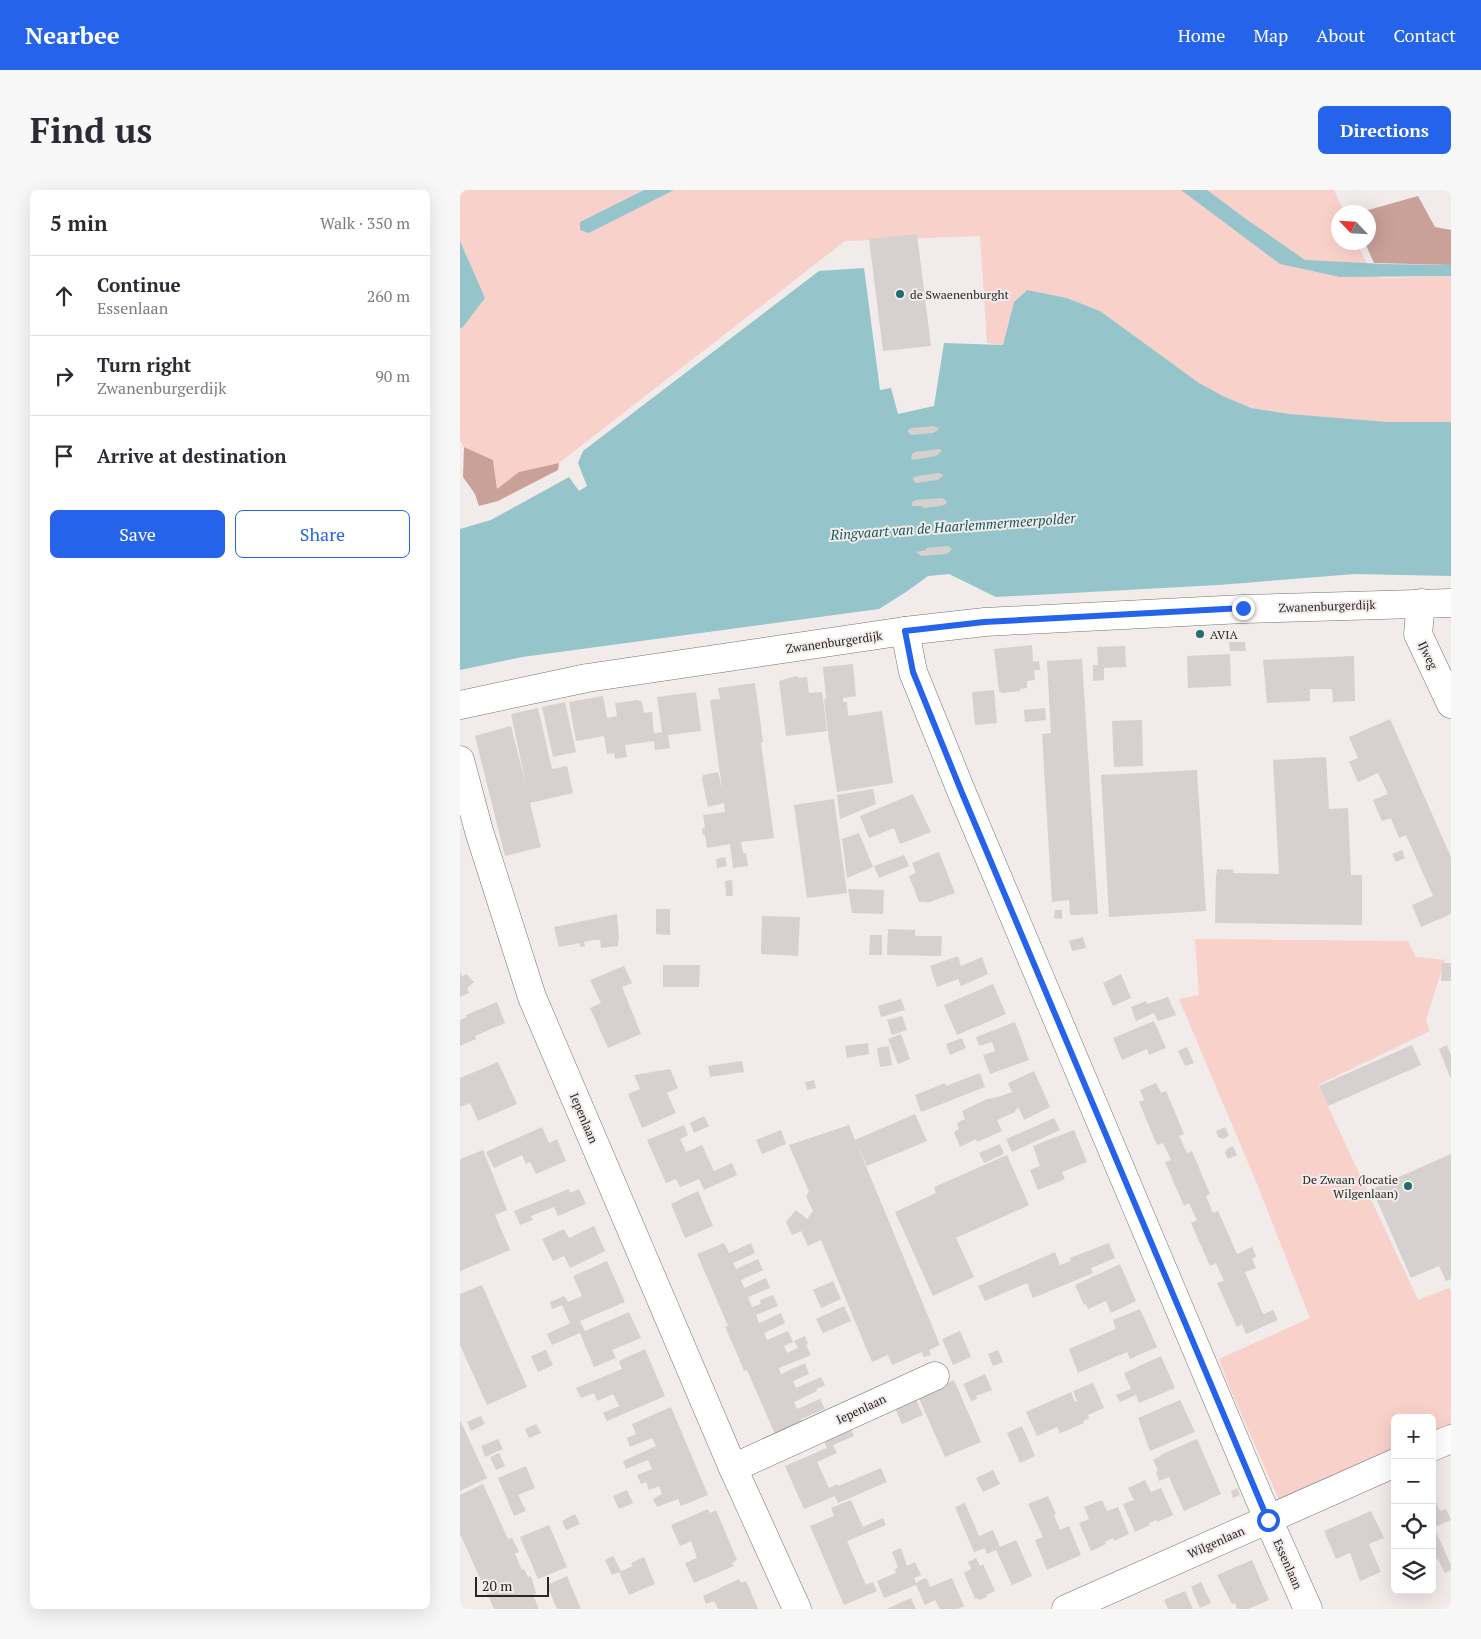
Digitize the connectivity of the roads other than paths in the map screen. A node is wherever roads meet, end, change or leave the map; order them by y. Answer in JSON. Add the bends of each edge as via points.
{"nodes":[{"id":1,"x":1421,"y":603,"type":"junction"},
{"id":2,"x":1451,"y":603,"type":"edge"},
{"id":3,"x":905,"y":631,"type":"junction"},
{"id":4,"x":460,"y":704,"type":"edge"},
{"id":5,"x":1451,"y":704,"type":"edge"},
{"id":6,"x":460,"y":760,"type":"edge"},
{"id":7,"x":935,"y":1376,"type":"dead end"},
{"id":8,"x":1451,"y":1439,"type":"edge"},
{"id":9,"x":1436,"y":1445,"type":"edge"},
{"id":10,"x":1391,"y":1465,"type":"edge"},
{"id":11,"x":733,"y":1468,"type":"junction"},
{"id":12,"x":1268,"y":1520,"type":"junction"},
{"id":13,"x":797,"y":1609,"type":"edge"},
{"id":14,"x":1066,"y":1609,"type":"edge"},
{"id":15,"x":1308,"y":1609,"type":"edge"}],
"edges":[{"from":1,"to":2,"type":"street","name":"Zwanenburgerdijk"},
{"from":1,"to":3,"type":"street","name":"Zwanenburgerdijk","via":[[1243,608],[994,622]]},
{"from":1,"to":5,"type":"street","name":"IJweg","via":[[1418,634]]},
{"from":3,"to":4,"type":"street","name":"Zwanenburgerdijk","via":[[587,678]]},
{"from":3,"to":12,"type":"street","name":"Essenlaan","via":[[913,672],[962,793]]},
{"from":6,"to":11,"type":"street","name":"Iepenlaan","via":[[479,831],[532,996]]},
{"from":7,"to":11,"type":"street","name":"Iepenlaan"},
{"from":8,"to":9,"type":"street"},
{"from":10,"to":12,"type":"street","name":"Wilgenlaan"},
{"from":11,"to":13,"type":"street","name":"Iepenlaan"},
{"from":12,"to":14,"type":"street","name":"Wilgenlaan"},
{"from":12,"to":15,"type":"street","name":"Essenlaan"}]}
